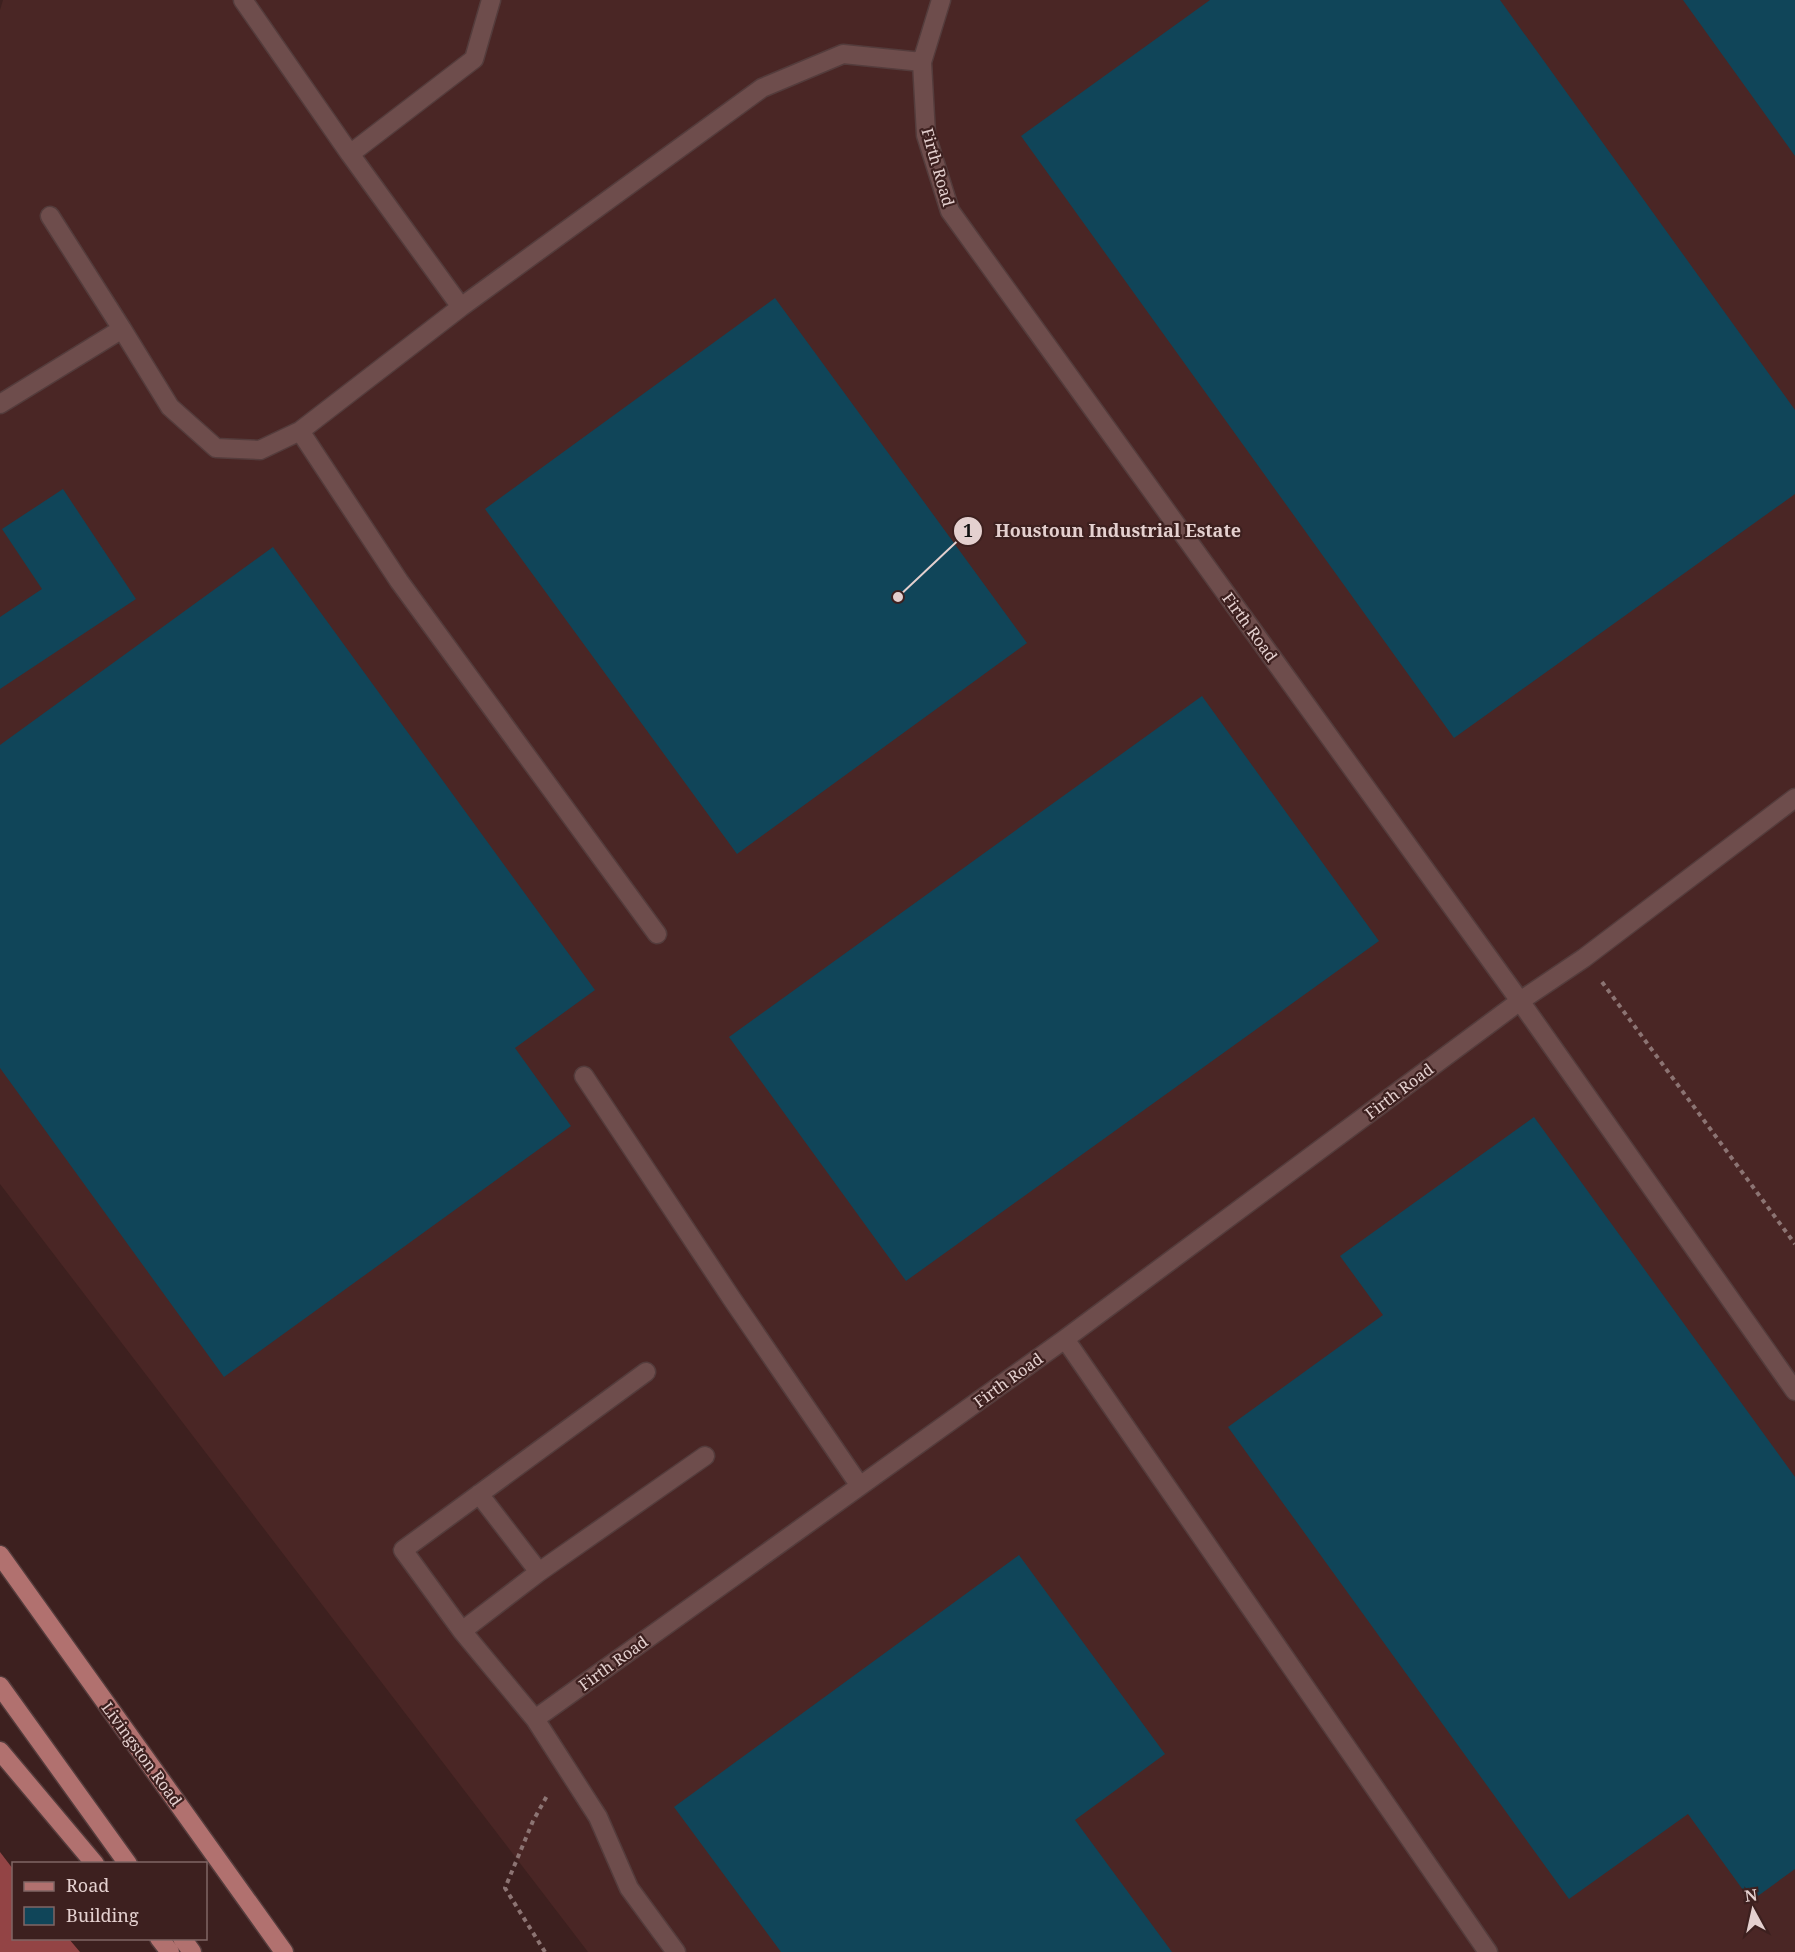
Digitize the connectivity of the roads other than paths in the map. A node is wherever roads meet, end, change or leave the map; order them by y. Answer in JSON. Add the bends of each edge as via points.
{"nodes":[{"id":1,"x":243,"y":0,"type":"edge"},
{"id":2,"x":491,"y":0,"type":"edge"},
{"id":3,"x":941,"y":0,"type":"edge"},
{"id":4,"x":922,"y":62,"type":"junction"},
{"id":5,"x":350,"y":154,"type":"junction"},
{"id":6,"x":50,"y":216,"type":"dead end"},
{"id":7,"x":461,"y":307,"type":"junction"},
{"id":8,"x":122,"y":329,"type":"junction"},
{"id":9,"x":0,"y":404,"type":"edge"},
{"id":10,"x":300,"y":431,"type":"junction"},
{"id":11,"x":1795,"y":798,"type":"edge"},
{"id":12,"x":657,"y":934,"type":"dead end"},
{"id":13,"x":1520,"y":1001,"type":"junction"},
{"id":14,"x":584,"y":1076,"type":"dead end"},
{"id":15,"x":1065,"y":1339,"type":"junction"},
{"id":16,"x":646,"y":1372,"type":"dead end"},
{"id":17,"x":1795,"y":1391,"type":"edge"},
{"id":18,"x":705,"y":1456,"type":"dead end"},
{"id":19,"x":860,"y":1486,"type":"junction"},
{"id":20,"x":479,"y":1494,"type":"junction"},
{"id":21,"x":0,"y":1555,"type":"edge"},
{"id":22,"x":539,"y":1572,"type":"junction"},
{"id":23,"x":462,"y":1631,"type":"junction"},
{"id":24,"x":0,"y":1686,"type":"edge"},
{"id":25,"x":535,"y":1719,"type":"junction"},
{"id":26,"x":0,"y":1751,"type":"edge"},
{"id":27,"x":94,"y":1862,"type":"edge"},
{"id":28,"x":127,"y":1862,"type":"edge"},
{"id":29,"x":161,"y":1940,"type":"edge"},
{"id":30,"x":170,"y":1952,"type":"edge"},
{"id":31,"x":284,"y":1952,"type":"edge"},
{"id":32,"x":676,"y":1952,"type":"edge"},
{"id":33,"x":1488,"y":1952,"type":"edge"}],
"edges":[{"from":1,"to":5,"type":"street"},
{"from":2,"to":5,"type":"street","via":[[474,59]]},
{"from":3,"to":4,"type":"street","name":"Firth Road"},
{"from":4,"to":7,"type":"street","via":[[843,54],[762,88]]},
{"from":4,"to":13,"type":"street","name":"Firth Road","via":[[926,135],[950,211]]},
{"from":5,"to":7,"type":"street"},
{"from":6,"to":8,"type":"street"},
{"from":7,"to":10,"type":"street"},
{"from":8,"to":9,"type":"street"},
{"from":8,"to":10,"type":"street","via":[[170,407],[216,448],[260,450]]},
{"from":10,"to":12,"type":"street","via":[[399,581]]},
{"from":11,"to":13,"type":"street","via":[[1584,958]]},
{"from":13,"to":15,"type":"street","name":"Firth Road"},
{"from":13,"to":17,"type":"street"},
{"from":14,"to":19,"type":"street"},
{"from":15,"to":19,"type":"street","name":"Firth Road"},
{"from":15,"to":33,"type":"street"},
{"from":16,"to":20,"type":"street"},
{"from":18,"to":22,"type":"street"},
{"from":19,"to":25,"type":"street","name":"Firth Road"},
{"from":20,"to":22,"type":"street"},
{"from":20,"to":23,"type":"street","via":[[403,1550]]},
{"from":21,"to":31,"type":"main road","name":"Livingston Road"},
{"from":22,"to":23,"type":"street"},
{"from":23,"to":25,"type":"street"},
{"from":24,"to":28,"type":"main road"},
{"from":25,"to":32,"type":"street","via":[[598,1817],[629,1888]]},
{"from":26,"to":27,"type":"main road"},
{"from":29,"to":30,"type":"main road"}]}
